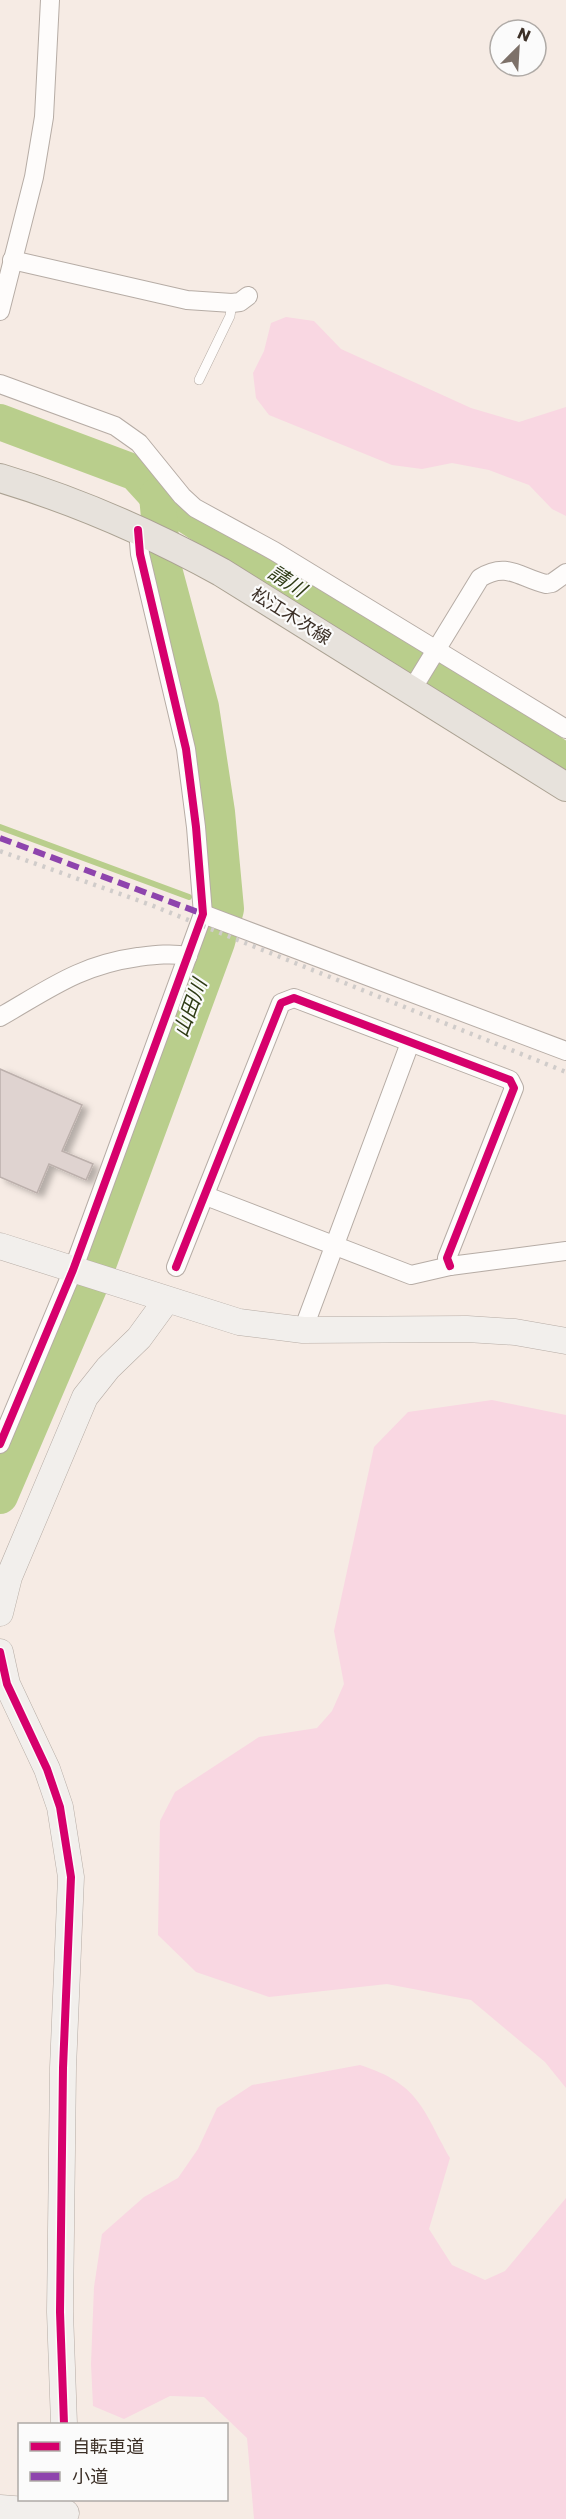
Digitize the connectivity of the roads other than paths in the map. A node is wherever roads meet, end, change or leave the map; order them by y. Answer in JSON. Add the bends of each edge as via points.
{"nodes":[{"id":1,"x":50,"y":0,"type":"edge"},
{"id":2,"x":12,"y":260,"type":"junction"},
{"id":3,"x":2,"y":292,"type":"edge"},
{"id":4,"x":240,"y":299,"type":"joint"},
{"id":5,"x":0,"y":311,"type":"edge"},
{"id":6,"x":199,"y":380,"type":"dead end"},
{"id":7,"x":0,"y":384,"type":"edge"},
{"id":8,"x":0,"y":478,"type":"edge"},
{"id":9,"x":143,"y":532,"type":"junction"},
{"id":10,"x":566,"y":573,"type":"edge"},
{"id":11,"x":436,"y":652,"type":"junction"},
{"id":12,"x":415,"y":685,"type":"junction"},
{"id":13,"x":566,"y":729,"type":"edge"},
{"id":14,"x":566,"y":787,"type":"edge"},
{"id":15,"x":208,"y":916,"type":"junction"},
{"id":16,"x":188,"y":956,"type":"junction"},
{"id":17,"x":0,"y":1017,"type":"edge"},
{"id":18,"x":410,"y":1043,"type":"junction"},
{"id":19,"x":566,"y":1051,"type":"edge"},
{"id":20,"x":206,"y":1196,"type":"junction"},
{"id":21,"x":0,"y":1246,"type":"edge"},
{"id":22,"x":334,"y":1246,"type":"junction"},
{"id":23,"x":566,"y":1251,"type":"edge"},
{"id":24,"x":450,"y":1266,"type":"junction"},
{"id":25,"x":176,"y":1267,"type":"dead end"},
{"id":26,"x":86,"y":1274,"type":"junction"},
{"id":27,"x":166,"y":1301,"type":"junction"},
{"id":28,"x":303,"y":1330,"type":"junction"},
{"id":29,"x":566,"y":1341,"type":"edge"},
{"id":30,"x":0,"y":1444,"type":"edge"},
{"id":31,"x":0,"y":1613,"type":"edge"},
{"id":32,"x":0,"y":1652,"type":"edge"},
{"id":33,"x":64,"y":2423,"type":"edge"},
{"id":34,"x":0,"y":2508,"type":"edge"},
{"id":35,"x":66,"y":2511,"type":"edge"}],
"edges":[{"from":1,"to":2,"type":"street","via":[[44,117],[34,177]]},
{"from":2,"to":3,"type":"street"},
{"from":2,"to":4,"type":"street","via":[[170,297]]},
{"from":3,"to":5,"type":"street"},
{"from":4,"to":6,"type":"lane"},
{"from":7,"to":11,"type":"street","via":[[129,434],[195,508],[274,551]]},
{"from":8,"to":9,"type":"main road","name":"松江木次線"},
{"from":9,"to":12,"type":"main road","name":"松江木次線","via":[[221,572]]},
{"from":9,"to":15,"type":"street","via":[[140,554],[186,749]]},
{"from":10,"to":11,"type":"street","via":[[546,584],[508,571],[488,573],[474,587]]},
{"from":11,"to":12,"type":"street"},
{"from":11,"to":13,"type":"street"},
{"from":12,"to":14,"type":"main road","name":"松江木次線"},
{"from":15,"to":16,"type":"street"},
{"from":15,"to":19,"type":"street"},
{"from":16,"to":17,"type":"street","via":[[174,953],[94,966],[70,975]]},
{"from":16,"to":26,"type":"street"},
{"from":18,"to":20,"type":"street","via":[[294,998],[281,1003]]},
{"from":18,"to":22,"type":"street"},
{"from":18,"to":24,"type":"street","via":[[510,1080],[514,1088],[447,1258]]},
{"from":20,"to":22,"type":"street"},
{"from":20,"to":25,"type":"street"},
{"from":21,"to":26,"type":"street"},
{"from":22,"to":24,"type":"street","via":[[411,1275]]},
{"from":22,"to":28,"type":"street"},
{"from":23,"to":24,"type":"street"},
{"from":26,"to":27,"type":"street"},
{"from":26,"to":30,"type":"street"},
{"from":27,"to":28,"type":"street","via":[[239,1322]]},
{"from":27,"to":31,"type":"street","via":[[139,1338],[85,1397],[9,1577]]},
{"from":28,"to":29,"type":"street","via":[[467,1329]]},
{"from":32,"to":33,"type":"street","via":[[8,1684],[60,1807],[71,1877],[63,2068],[60,2312]]},
{"from":34,"to":35,"type":"street"}]}
